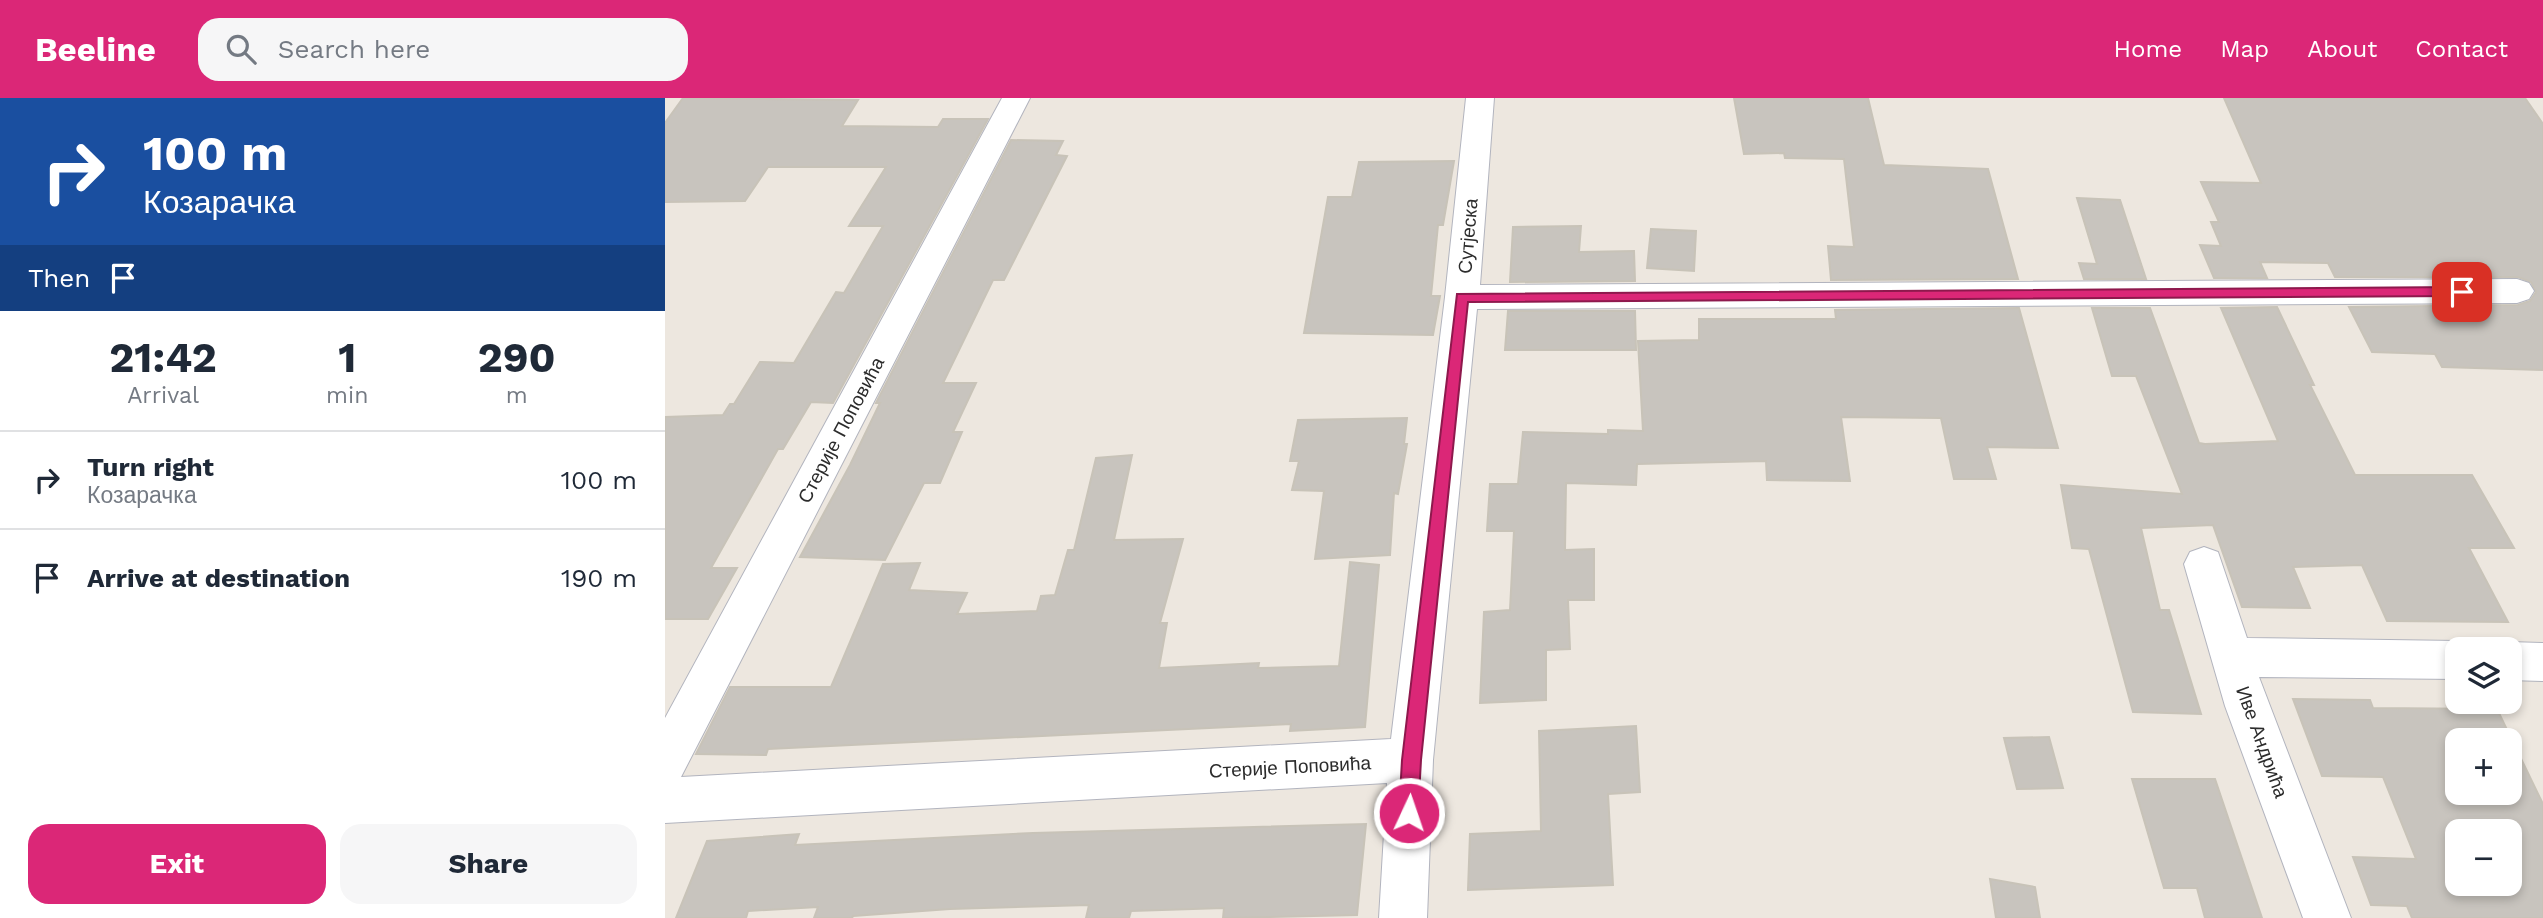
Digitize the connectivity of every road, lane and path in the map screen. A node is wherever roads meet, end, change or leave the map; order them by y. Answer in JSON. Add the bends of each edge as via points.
{"nodes":[{"id":1,"x":1016,"y":98,"type":"edge"},
{"id":2,"x":1480,"y":98,"type":"edge"},
{"id":3,"x":2517,"y":291,"type":"dead end"},
{"id":4,"x":1462,"y":297,"type":"junction"},
{"id":5,"x":2204,"y":564,"type":"dead end"},
{"id":6,"x":2232,"y":657,"type":"junction"},
{"id":7,"x":2445,"y":660,"type":"edge"},
{"id":8,"x":2522,"y":661,"type":"edge"},
{"id":9,"x":2543,"y":662,"type":"edge"},
{"id":10,"x":1411,"y":760,"type":"junction"},
{"id":11,"x":665,"y":762,"type":"edge"},
{"id":12,"x":665,"y":800,"type":"edge"},
{"id":13,"x":1403,"y":918,"type":"edge"},
{"id":14,"x":2327,"y":918,"type":"edge"}],
"edges":[{"from":1,"to":11,"type":"street","name":"Стерије Поповића"},
{"from":2,"to":4,"type":"street","name":"Сутјеска"},
{"from":3,"to":4,"type":"street"},
{"from":4,"to":10,"type":"street","name":"Сутјеска"},
{"from":5,"to":6,"type":"street","name":"Иве Андрића"},
{"from":6,"to":7,"type":"street"},
{"from":6,"to":14,"type":"street","name":"Иве Андрића"},
{"from":8,"to":9,"type":"street"},
{"from":10,"to":12,"type":"street","name":"Стерије Поповића"},
{"from":10,"to":13,"type":"street","name":"Сутјеска"}]}
